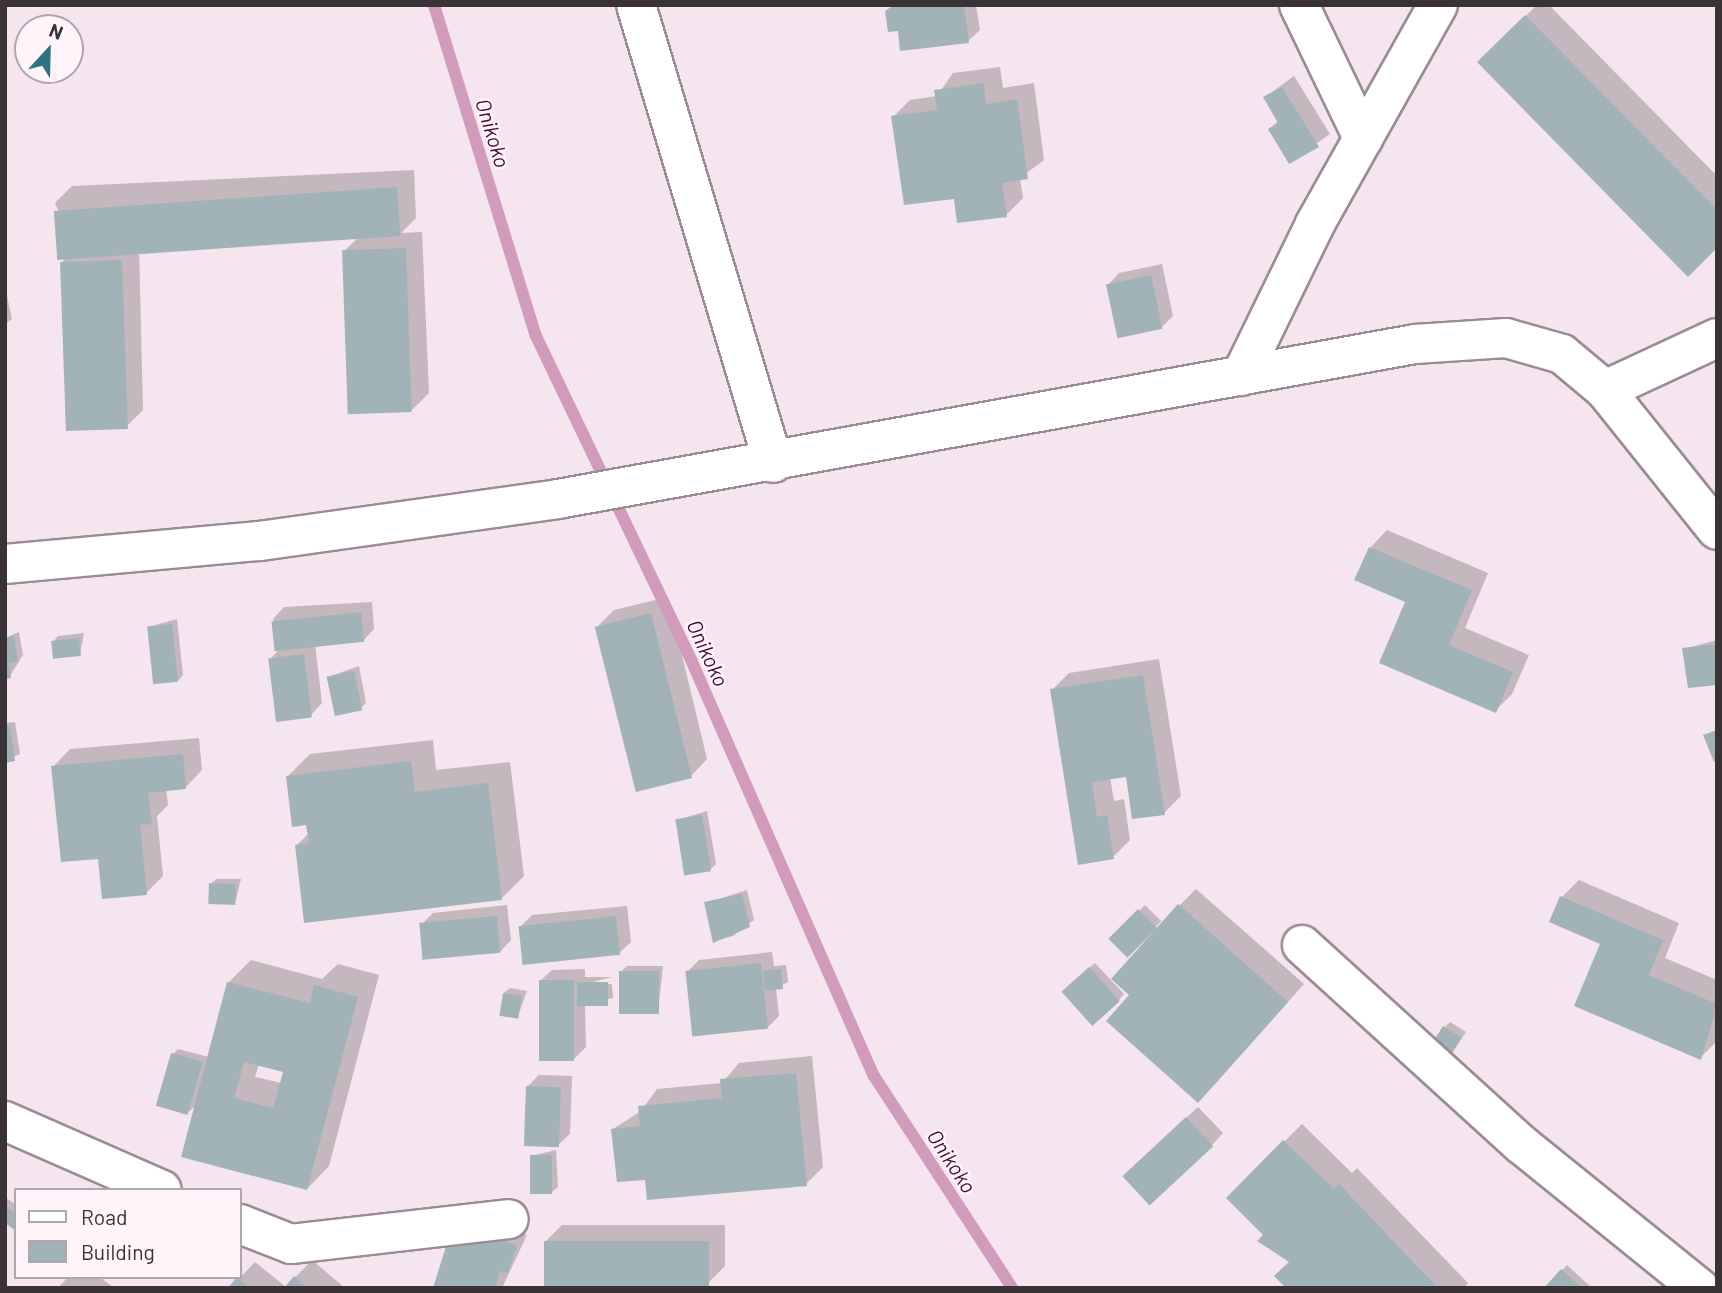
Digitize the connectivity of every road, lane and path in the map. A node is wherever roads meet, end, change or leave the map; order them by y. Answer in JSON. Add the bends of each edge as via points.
{"nodes":[{"id":1,"x":636,"y":5,"type":"edge"},
{"id":2,"x":1299,"y":5,"type":"edge"},
{"id":3,"x":1438,"y":5,"type":"edge"},
{"id":4,"x":1363,"y":138,"type":"junction"},
{"id":5,"x":1717,"y":338,"type":"edge"},
{"id":6,"x":1241,"y":376,"type":"junction"},
{"id":7,"x":1605,"y":390,"type":"junction"},
{"id":8,"x":773,"y":463,"type":"junction"},
{"id":9,"x":1717,"y":530,"type":"edge"},
{"id":10,"x":5,"y":564,"type":"edge"},
{"id":11,"x":1302,"y":945,"type":"dead end"},
{"id":12,"x":5,"y":1121,"type":"edge"},
{"id":13,"x":157,"y":1188,"type":"edge"},
{"id":14,"x":509,"y":1219,"type":"dead end"},
{"id":15,"x":242,"y":1225,"type":"edge"},
{"id":16,"x":1699,"y":1288,"type":"edge"}],
"edges":[{"from":1,"to":8,"type":"main road"},
{"from":2,"to":4,"type":"main road"},
{"from":3,"to":4,"type":"main road"},
{"from":4,"to":6,"type":"main road"},
{"from":5,"to":7,"type":"main road"},
{"from":6,"to":7,"type":"main road","via":[[1415,344],[1506,338],[1563,354]]},
{"from":6,"to":8,"type":"main road"},
{"from":7,"to":9,"type":"main road"},
{"from":8,"to":10,"type":"main road","via":[[260,541]]},
{"from":11,"to":16,"type":"main road","via":[[1522,1144]]},
{"from":12,"to":13,"type":"main road"},
{"from":14,"to":15,"type":"main road","via":[[291,1244]]}]}
